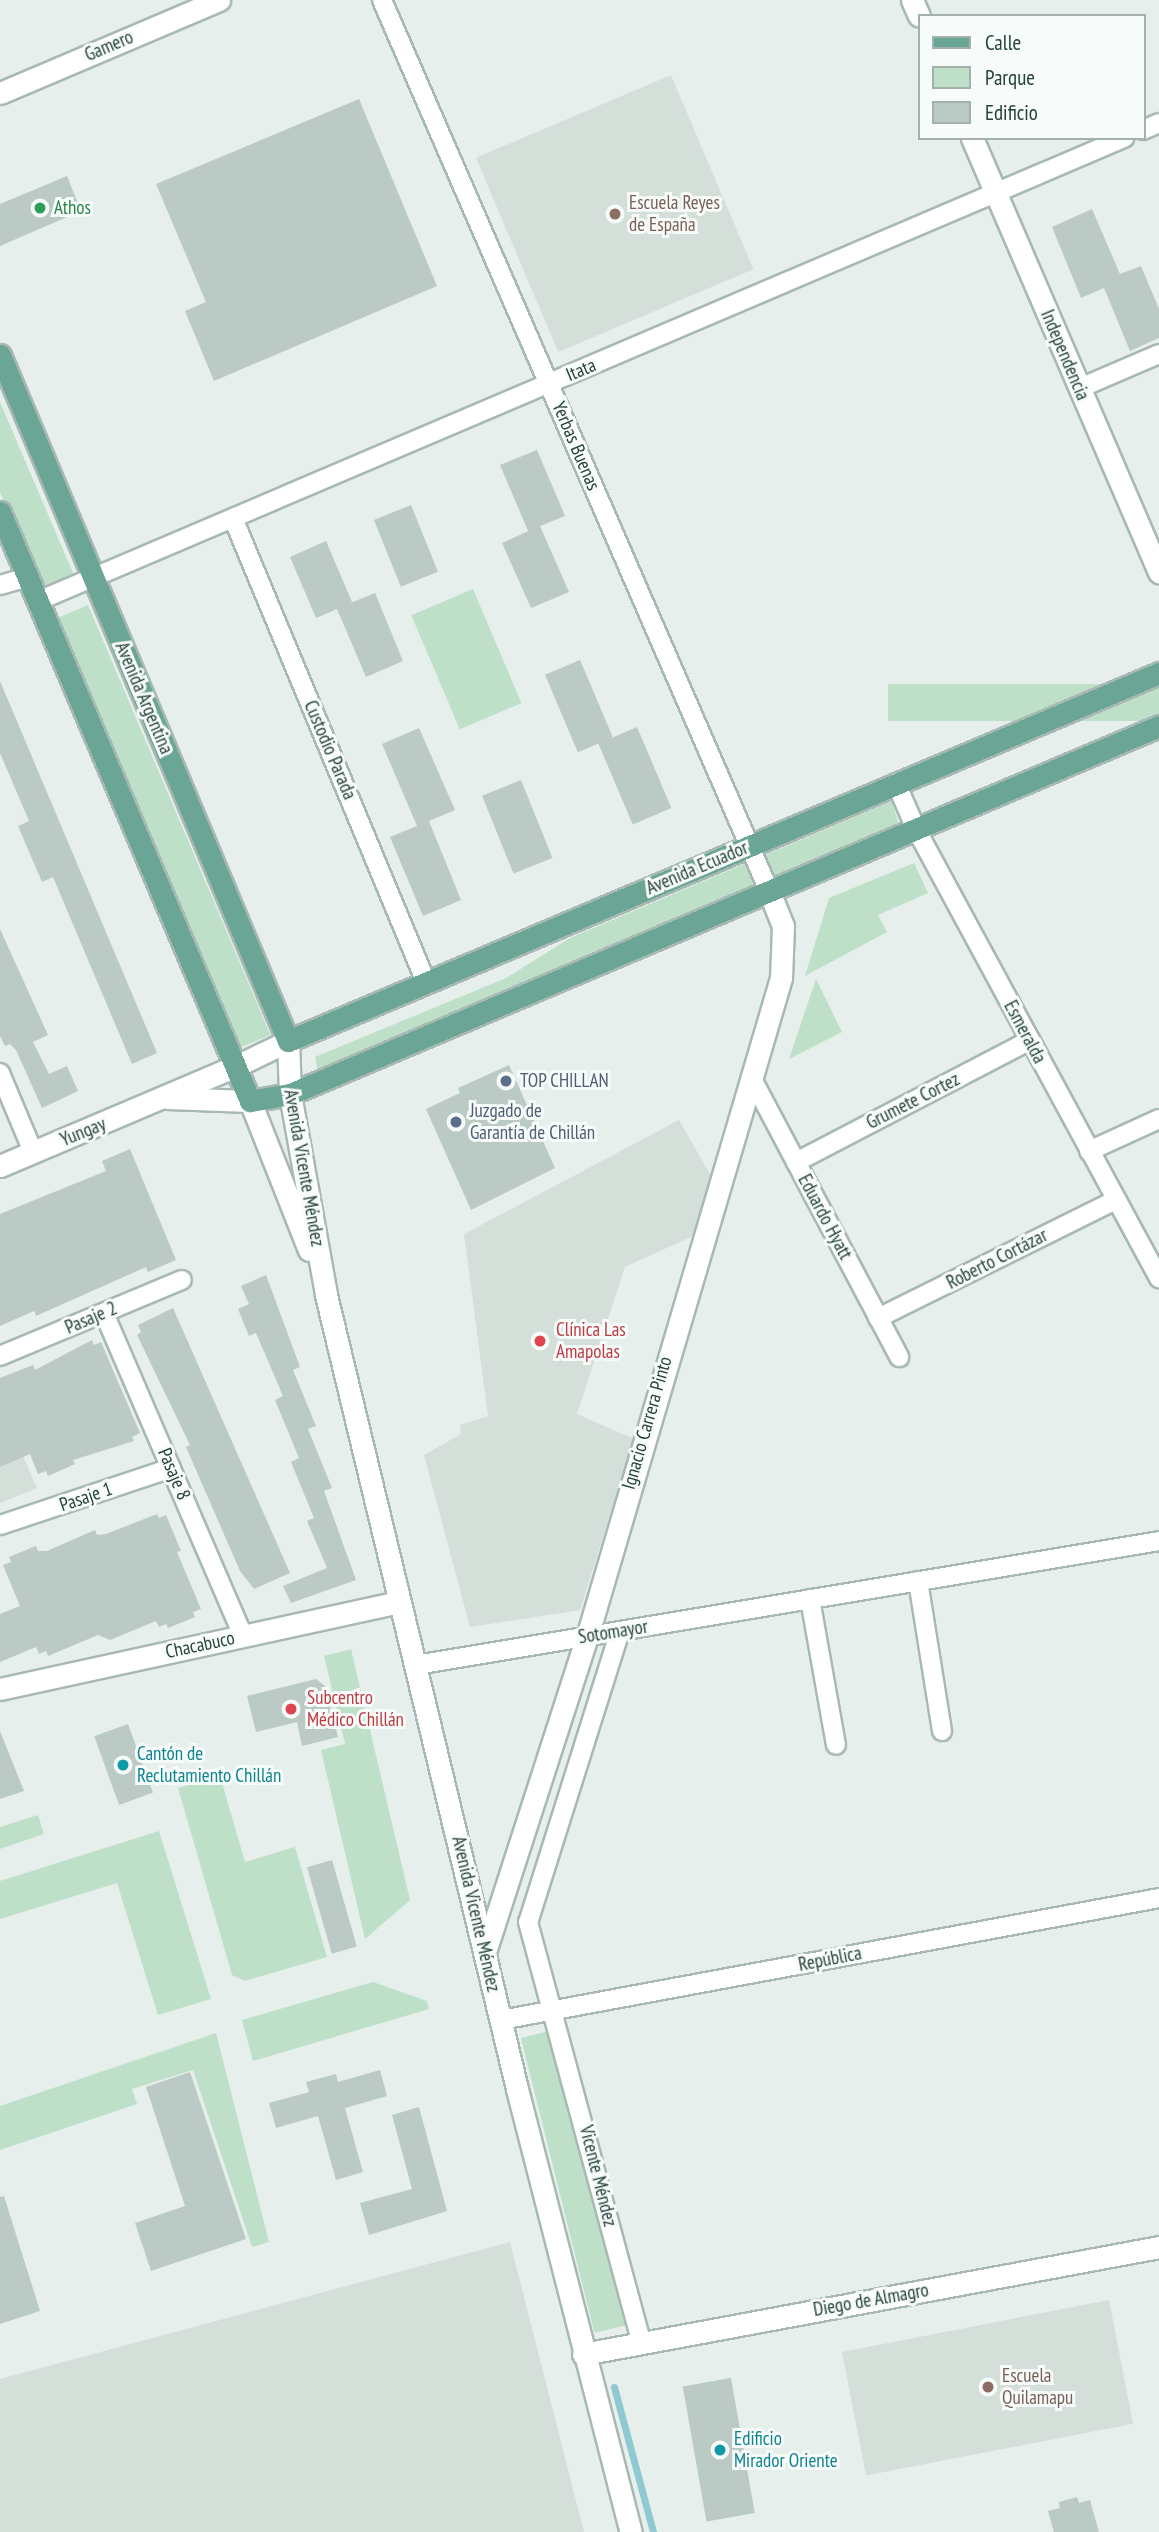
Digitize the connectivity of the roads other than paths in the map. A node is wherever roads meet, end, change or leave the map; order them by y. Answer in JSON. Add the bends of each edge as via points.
{"nodes":[{"id":1,"x":219,"y":0,"type":"edge"},
{"id":2,"x":382,"y":0,"type":"edge"},
{"id":3,"x":0,"y":93,"type":"edge"},
{"id":4,"x":973,"y":140,"type":"edge"},
{"id":5,"x":1119,"y":140,"type":"edge"},
{"id":6,"x":996,"y":193,"type":"junction"},
{"id":7,"x":1159,"y":354,"type":"edge"},
{"id":8,"x":0,"y":355,"type":"edge"},
{"id":9,"x":549,"y":384,"type":"junction"},
{"id":10,"x":1080,"y":388,"type":"junction"},
{"id":11,"x":0,"y":512,"type":"edge"},
{"id":12,"x":233,"y":518,"type":"junction"},
{"id":13,"x":6,"y":541,"type":"edge"},
{"id":14,"x":1159,"y":572,"type":"edge"},
{"id":15,"x":28,"y":577,"type":"junction"},
{"id":16,"x":93,"y":578,"type":"junction"},
{"id":17,"x":0,"y":585,"type":"edge"},
{"id":18,"x":38,"y":601,"type":"junction"},
{"id":19,"x":1159,"y":673,"type":"edge"},
{"id":20,"x":1159,"y":726,"type":"edge"},
{"id":21,"x":896,"y":783,"type":"junction"},
{"id":22,"x":916,"y":829,"type":"junction"},
{"id":23,"x":749,"y":845,"type":"junction"},
{"id":24,"x":770,"y":893,"type":"junction"},
{"id":25,"x":426,"y":982,"type":"junction"},
{"id":26,"x":1030,"y":1040,"type":"junction"},
{"id":27,"x":288,"y":1041,"type":"junction"},
{"id":28,"x":236,"y":1066,"type":"junction"},
{"id":29,"x":0,"y":1073,"type":"edge"},
{"id":30,"x":751,"y":1077,"type":"junction"},
{"id":31,"x":290,"y":1094,"type":"junction"},
{"id":32,"x":167,"y":1098,"type":"junction"},
{"id":33,"x":250,"y":1101,"type":"junction"},
{"id":34,"x":1159,"y":1119,"type":"edge"},
{"id":35,"x":1089,"y":1151,"type":"junction"},
{"id":36,"x":33,"y":1152,"type":"junction"},
{"id":37,"x":796,"y":1162,"type":"junction"},
{"id":38,"x":0,"y":1166,"type":"edge"},
{"id":39,"x":1116,"y":1200,"type":"junction"},
{"id":40,"x":1159,"y":1278,"type":"edge"},
{"id":41,"x":182,"y":1280,"type":"dead end"},
{"id":42,"x":326,"y":1294,"type":"junction"},
{"id":43,"x":104,"y":1312,"type":"junction"},
{"id":44,"x":878,"y":1318,"type":"junction"},
{"id":45,"x":0,"y":1356,"type":"edge"},
{"id":46,"x":899,"y":1357,"type":"dead end"},
{"id":47,"x":171,"y":1468,"type":"junction"},
{"id":48,"x":0,"y":1525,"type":"edge"},
{"id":49,"x":1159,"y":1541,"type":"edge"},
{"id":50,"x":918,"y":1581,"type":"junction"},
{"id":51,"x":810,"y":1599,"type":"junction"},
{"id":52,"x":400,"y":1602,"type":"junction"},
{"id":53,"x":620,"y":1631,"type":"junction"},
{"id":54,"x":243,"y":1636,"type":"junction"},
{"id":55,"x":587,"y":1637,"type":"junction"},
{"id":56,"x":416,"y":1665,"type":"junction"},
{"id":57,"x":0,"y":1689,"type":"edge"},
{"id":58,"x":942,"y":1731,"type":"dead end"},
{"id":59,"x":836,"y":1745,"type":"dead end"},
{"id":60,"x":1159,"y":1898,"type":"edge"},
{"id":61,"x":485,"y":1952,"type":"junction"},
{"id":62,"x":555,"y":2010,"type":"junction"},
{"id":63,"x":501,"y":2020,"type":"junction"},
{"id":64,"x":1159,"y":2247,"type":"edge"},
{"id":65,"x":641,"y":2342,"type":"junction"},
{"id":66,"x":583,"y":2354,"type":"junction"},
{"id":67,"x":631,"y":2532,"type":"edge"}],
"edges":[{"from":1,"to":3,"type":"street","name":"Gamero"},
{"from":2,"to":9,"type":"street","name":"Yerbas Buenas"},
{"from":4,"to":6,"type":"street","name":"Independencia"},
{"from":5,"to":6,"type":"street","name":"Itata"},
{"from":6,"to":9,"type":"street","name":"Itata"},
{"from":6,"to":10,"type":"street","name":"Independencia"},
{"from":7,"to":10,"type":"street"},
{"from":8,"to":16,"type":"main road","name":"Avenida Argentina"},
{"from":9,"to":12,"type":"street","name":"Itata"},
{"from":9,"to":23,"type":"street","name":"Yerbas Buenas"},
{"from":10,"to":14,"type":"street","name":"Independencia"},
{"from":11,"to":13,"type":"main road"},
{"from":12,"to":16,"type":"street","name":"Itata"},
{"from":12,"to":25,"type":"street","name":"Custodio Parada"},
{"from":13,"to":15,"type":"main road"},
{"from":15,"to":17,"type":"street"},
{"from":15,"to":18,"type":"main road"},
{"from":16,"to":18,"type":"street","name":"Itata"},
{"from":16,"to":27,"type":"main road","name":"Avenida Argentina"},
{"from":18,"to":28,"type":"main road"},
{"from":19,"to":21,"type":"main road","name":"Avenida Ecuador"},
{"from":20,"to":22,"type":"main road"},
{"from":21,"to":22,"type":"street","name":"Esmeralda"},
{"from":21,"to":23,"type":"main road","name":"Avenida Ecuador"},
{"from":22,"to":24,"type":"main road"},
{"from":22,"to":26,"type":"street","name":"Esmeralda"},
{"from":23,"to":24,"type":"street","name":"Yerbas Buenas"},
{"from":23,"to":25,"type":"main road","name":"Avenida Ecuador"},
{"from":24,"to":30,"type":"street","name":"Ignacio Carrera Pinto","via":[[780,910],[783,960]]},
{"from":24,"to":31,"type":"main road"},
{"from":25,"to":27,"type":"main road","name":"Avenida Ecuador"},
{"from":26,"to":35,"type":"street","name":"Esmeralda"},
{"from":26,"to":37,"type":"street","name":"Grumete Cortez"},
{"from":27,"to":28,"type":"street","name":"Avenida Ecuador"},
{"from":27,"to":31,"type":"street","name":"Avenida Vicente Méndez"},
{"from":28,"to":32,"type":"street","name":"Yungay"},
{"from":28,"to":33,"type":"main road","name":"Avenida Vicente Méndez"},
{"from":29,"to":36,"type":"street"},
{"from":30,"to":37,"type":"street","name":"Eduardo Hyatt"},
{"from":30,"to":55,"type":"street","name":"Ignacio Carrera Pinto"},
{"from":31,"to":33,"type":"main road"},
{"from":31,"to":42,"type":"street","name":"Avenida Vicente Méndez"},
{"from":32,"to":33,"type":"street","name":"Yungay"},
{"from":32,"to":36,"type":"street","name":"Yungay"},
{"from":33,"to":42,"type":"street","name":"Avenida Vicente Méndez"},
{"from":34,"to":35,"type":"street"},
{"from":35,"to":39,"type":"street","name":"Esmeralda"},
{"from":36,"to":38,"type":"street","name":"Yungay"},
{"from":37,"to":44,"type":"street","name":"Eduardo Hyatt"},
{"from":39,"to":40,"type":"street","name":"Esmeralda"},
{"from":39,"to":44,"type":"street","name":"Roberto Cortázar"},
{"from":41,"to":43,"type":"street","name":"Pasaje 2"},
{"from":42,"to":52,"type":"street","name":"Avenida Vicente Méndez"},
{"from":43,"to":45,"type":"street","name":"Pasaje 2"},
{"from":43,"to":47,"type":"street","name":"Pasaje 8"},
{"from":44,"to":46,"type":"street","name":"Eduardo Hyatt"},
{"from":47,"to":48,"type":"street","name":"Pasaje 1"},
{"from":47,"to":54,"type":"street","name":"Pasaje 8"},
{"from":49,"to":50,"type":"street","name":"Sotomayor"},
{"from":50,"to":51,"type":"street","name":"Sotomayor"},
{"from":50,"to":58,"type":"street"},
{"from":51,"to":53,"type":"street","name":"Sotomayor"},
{"from":51,"to":59,"type":"street"},
{"from":52,"to":54,"type":"street","name":"Chacabuco"},
{"from":52,"to":56,"type":"street","name":"Avenida Vicente Méndez"},
{"from":53,"to":55,"type":"street","name":"Sotomayor"},
{"from":53,"to":62,"type":"street","via":[[528,1922]]},
{"from":54,"to":57,"type":"street","name":"Chacabuco"},
{"from":55,"to":56,"type":"street","name":"Sotomayor"},
{"from":55,"to":61,"type":"street","name":"Ignacio Carrera Pinto"},
{"from":56,"to":61,"type":"street","name":"Avenida Vicente Méndez"},
{"from":60,"to":62,"type":"street","name":"República"},
{"from":61,"to":63,"type":"street","name":"Avenida Vicente Méndez"},
{"from":62,"to":63,"type":"street","name":"República"},
{"from":62,"to":65,"type":"street","name":"Vicente Méndez"},
{"from":63,"to":66,"type":"street","name":"Avenida Vicente Méndez"},
{"from":64,"to":65,"type":"street","name":"Diego de Almagro"},
{"from":65,"to":66,"type":"street","name":"Diego de Almagro"},
{"from":66,"to":67,"type":"street","name":"Avenida Vicente Méndez"}]}
